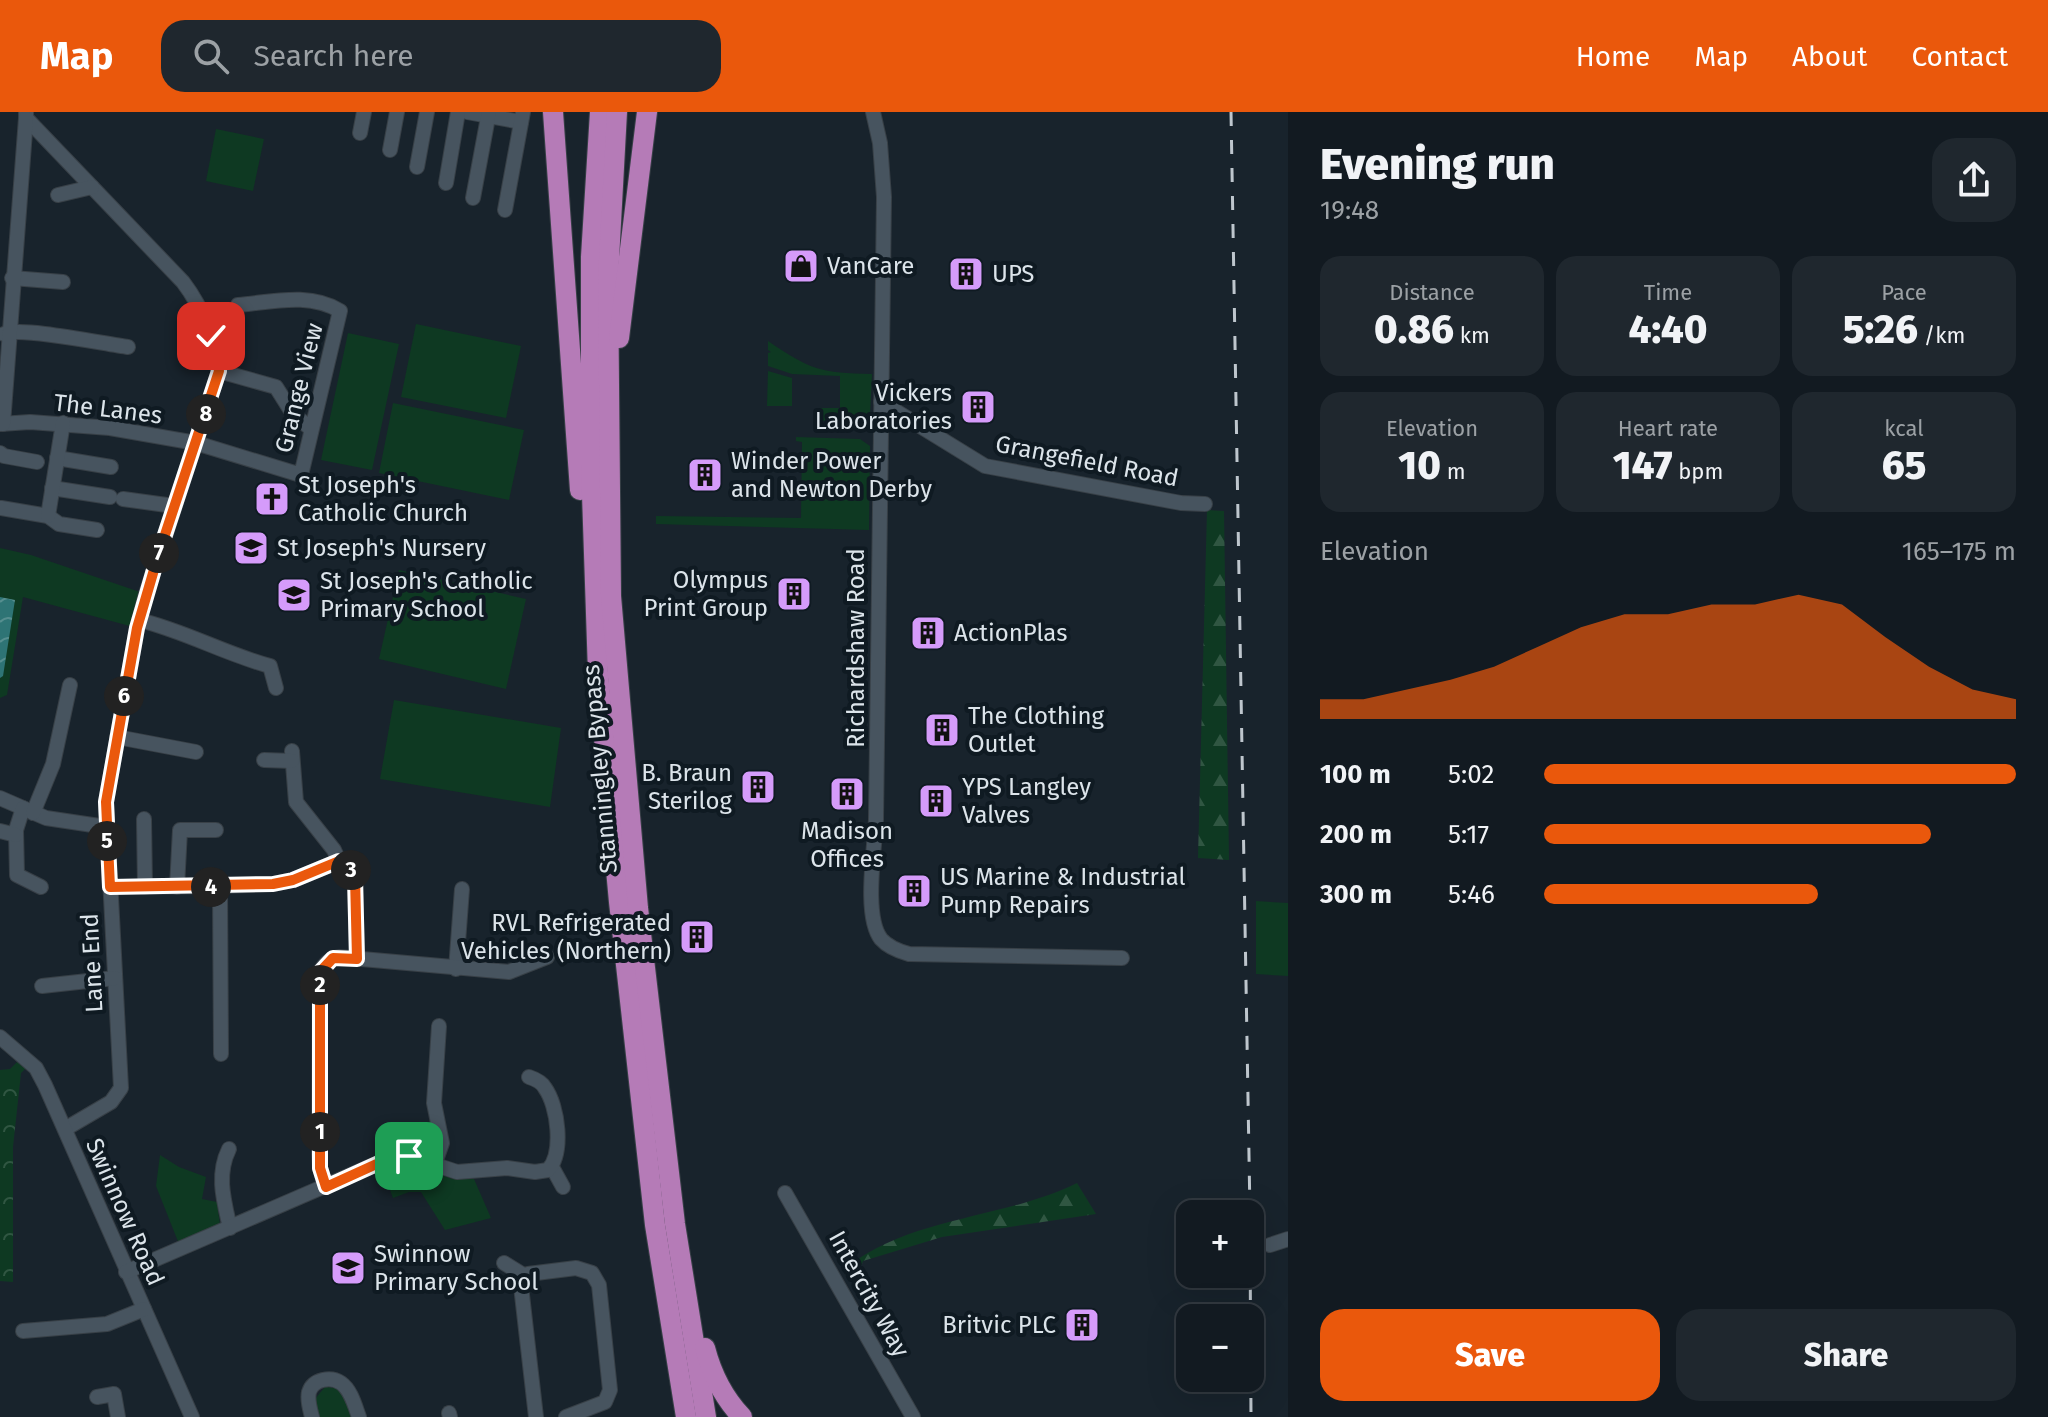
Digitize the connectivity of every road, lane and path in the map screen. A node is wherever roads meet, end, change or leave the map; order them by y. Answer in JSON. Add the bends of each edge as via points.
{"nodes":[{"id":1,"x":364,"y":112,"type":"edge"},
{"id":2,"x":397,"y":112,"type":"edge"},
{"id":3,"x":427,"y":112,"type":"edge"},
{"id":4,"x":458,"y":112,"type":"edge"},
{"id":5,"x":467,"y":112,"type":"edge"},
{"id":6,"x":553,"y":112,"type":"edge"},
{"id":7,"x":600,"y":112,"type":"edge"},
{"id":8,"x":617,"y":112,"type":"edge"},
{"id":9,"x":647,"y":112,"type":"edge"},
{"id":10,"x":873,"y":112,"type":"edge"},
{"id":11,"x":488,"y":114,"type":"edge"},
{"id":12,"x":26,"y":115,"type":"edge"},
{"id":13,"x":522,"y":117,"type":"edge"},
{"id":14,"x":360,"y":133,"type":"dead end"},
{"id":15,"x":390,"y":150,"type":"dead end"},
{"id":16,"x":417,"y":167,"type":"dead end"},
{"id":17,"x":446,"y":183,"type":"dead end"},
{"id":18,"x":92,"y":187,"type":"junction"},
{"id":19,"x":58,"y":195,"type":"dead end"},
{"id":20,"x":473,"y":198,"type":"dead end"},
{"id":21,"x":0,"y":209,"type":"edge"},
{"id":22,"x":17,"y":210,"type":"junction"},
{"id":23,"x":505,"y":210,"type":"dead end"},
{"id":24,"x":12,"y":278,"type":"junction"},
{"id":25,"x":63,"y":282,"type":"dead end"},
{"id":26,"x":340,"y":311,"type":"joint"},
{"id":27,"x":5,"y":333,"type":"edge"},
{"id":28,"x":128,"y":347,"type":"dead end"},
{"id":29,"x":219,"y":371,"type":"junction"},
{"id":30,"x":608,"y":402,"type":"junction"},
{"id":31,"x":881,"y":402,"type":"junction"},
{"id":32,"x":63,"y":423,"type":"junction"},
{"id":33,"x":2,"y":424,"type":"edge"},
{"id":34,"x":310,"y":428,"type":"junction"},
{"id":35,"x":196,"y":443,"type":"junction"},
{"id":36,"x":0,"y":453,"type":"edge"},
{"id":37,"x":57,"y":458,"type":"junction"},
{"id":38,"x":37,"y":462,"type":"dead end"},
{"id":39,"x":111,"y":467,"type":"dead end"},
{"id":40,"x":301,"y":475,"type":"joint"},
{"id":41,"x":52,"y":488,"type":"junction"},
{"id":42,"x":1205,"y":504,"type":"dead end"},
{"id":43,"x":174,"y":506,"type":"junction"},
{"id":44,"x":1,"y":508,"type":"edge"},
{"id":45,"x":48,"y":516,"type":"junction"},
{"id":46,"x":97,"y":530,"type":"dead end"},
{"id":47,"x":139,"y":620,"type":"junction"},
{"id":48,"x":598,"y":673,"type":"junction"},
{"id":49,"x":70,"y":685,"type":"dead end"},
{"id":50,"x":276,"y":688,"type":"dead end"},
{"id":51,"x":117,"y":737,"type":"junction"},
{"id":52,"x":196,"y":752,"type":"dead end"},
{"id":53,"x":264,"y":760,"type":"dead end"},
{"id":54,"x":0,"y":798,"type":"edge"},
{"id":55,"x":28,"y":811,"type":"junction"},
{"id":56,"x":144,"y":819,"type":"dead end"},
{"id":57,"x":106,"y":827,"type":"junction"},
{"id":58,"x":216,"y":830,"type":"dead end"},
{"id":59,"x":0,"y":831,"type":"edge"},
{"id":60,"x":16,"y":835,"type":"junction"},
{"id":61,"x":339,"y":861,"type":"junction"},
{"id":62,"x":220,"y":886,"type":"junction"},
{"id":63,"x":41,"y":887,"type":"dead end"},
{"id":64,"x":110,"y":887,"type":"junction"},
{"id":65,"x":145,"y":887,"type":"junction"},
{"id":66,"x":177,"y":887,"type":"junction"},
{"id":67,"x":462,"y":889,"type":"dead end"},
{"id":68,"x":547,"y":957,"type":"dead end"},
{"id":69,"x":1122,"y":958,"type":"dead end"},
{"id":70,"x":357,"y":959,"type":"junction"},
{"id":71,"x":456,"y":969,"type":"junction"},
{"id":72,"x":115,"y":978,"type":"junction"},
{"id":73,"x":42,"y":986,"type":"dead end"},
{"id":74,"x":439,"y":1026,"type":"dead end"},
{"id":75,"x":0,"y":1037,"type":"edge"},
{"id":76,"x":221,"y":1054,"type":"dead end"},
{"id":77,"x":529,"y":1077,"type":"dead end"},
{"id":78,"x":65,"y":1129,"type":"junction"},
{"id":79,"x":229,"y":1149,"type":"dead end"},
{"id":80,"x":435,"y":1163,"type":"junction"},
{"id":81,"x":552,"y":1167,"type":"junction"},
{"id":82,"x":326,"y":1187,"type":"junction"},
{"id":83,"x":563,"y":1187,"type":"dead end"},
{"id":84,"x":785,"y":1193,"type":"dead end"},
{"id":85,"x":675,"y":1224,"type":"junction"},
{"id":86,"x":230,"y":1228,"type":"junction"},
{"id":87,"x":1288,"y":1239,"type":"edge"},
{"id":88,"x":1270,"y":1245,"type":"dead end"},
{"id":89,"x":504,"y":1263,"type":"dead end"},
{"id":90,"x":126,"y":1272,"type":"junction"},
{"id":91,"x":525,"y":1276,"type":"junction"},
{"id":92,"x":144,"y":1309,"type":"junction"},
{"id":93,"x":23,"y":1331,"type":"dead end"},
{"id":94,"x":97,"y":1397,"type":"dead end"},
{"id":95,"x":118,"y":1417,"type":"edge"},
{"id":96,"x":192,"y":1417,"type":"edge"},
{"id":97,"x":312,"y":1417,"type":"edge"},
{"id":98,"x":359,"y":1417,"type":"edge"},
{"id":99,"x":536,"y":1417,"type":"edge"},
{"id":100,"x":566,"y":1417,"type":"edge"},
{"id":101,"x":686,"y":1417,"type":"edge"},
{"id":102,"x":706,"y":1417,"type":"edge"},
{"id":103,"x":742,"y":1417,"type":"edge"},
{"id":104,"x":913,"y":1417,"type":"edge"}],
"edges":[{"from":1,"to":14,"type":"street"},
{"from":2,"to":15,"type":"street"},
{"from":3,"to":16,"type":"street"},
{"from":4,"to":17,"type":"street"},
{"from":5,"to":11,"type":"street"},
{"from":6,"to":48,"type":"highway"},
{"from":7,"to":48,"type":"highway","name":"Stanningley Bypass","via":[[591,257]]},
{"from":8,"to":30,"type":"highway","name":"Stanningley Bypass"},
{"from":9,"to":30,"type":"highway"},
{"from":10,"to":31,"type":"street","name":"Richardshaw Road","via":[[884,197]]},
{"from":11,"to":13,"type":"street"},
{"from":11,"to":20,"type":"street"},
{"from":12,"to":18,"type":"street"},
{"from":12,"to":22,"type":"street"},
{"from":13,"to":23,"type":"street"},
{"from":18,"to":19,"type":"street"},
{"from":18,"to":29,"type":"street","via":[[200,305]]},
{"from":21,"to":22,"type":"street"},
{"from":22,"to":24,"type":"street"},
{"from":24,"to":25,"type":"street"},
{"from":24,"to":27,"type":"street"},
{"from":26,"to":29,"type":"street","name":"Lane End","via":[[309,299],[238,305]]},
{"from":26,"to":34,"type":"street","name":"Grange View"},
{"from":27,"to":28,"type":"street"},
{"from":27,"to":33,"type":"street"},
{"from":29,"to":34,"type":"street","via":[[276,387],[293,414]]},
{"from":29,"to":35,"type":"street","name":"Lane End"},
{"from":30,"to":85,"type":"highway","name":"Stanningley Bypass","via":[[611,596],[638,908]]},
{"from":31,"to":42,"type":"street","name":"Grangefield Road","via":[[985,466]]},
{"from":31,"to":69,"type":"street","name":"Richardshaw Road","via":[[874,925],[894,949],[909,954]]},
{"from":32,"to":33,"type":"street","name":"The Lanes"},
{"from":32,"to":35,"type":"street","name":"The Lanes"},
{"from":32,"to":37,"type":"street"},
{"from":34,"to":40,"type":"street","name":"Grange View"},
{"from":35,"to":40,"type":"street","name":"The Lanes"},
{"from":35,"to":43,"type":"street","name":"Lane End"},
{"from":36,"to":38,"type":"street"},
{"from":37,"to":39,"type":"street"},
{"from":37,"to":41,"type":"street"},
{"from":41,"to":43,"type":"street"},
{"from":41,"to":45,"type":"street"},
{"from":43,"to":47,"type":"street","name":"Lane End"},
{"from":44,"to":45,"type":"street"},
{"from":45,"to":46,"type":"street","via":[[59,524]]},
{"from":47,"to":50,"type":"street","via":[[225,652],[275,662]]},
{"from":47,"to":51,"type":"street","name":"Lane End"},
{"from":48,"to":101,"type":"highway","name":"Stanningley Bypass","via":[[655,1225]]},
{"from":49,"to":55,"type":"street","via":[[53,764]]},
{"from":51,"to":52,"type":"street"},
{"from":51,"to":57,"type":"street","name":"Lane End"},
{"from":53,"to":61,"type":"street","via":[[292,756],[296,802]]},
{"from":54,"to":55,"type":"street"},
{"from":55,"to":57,"type":"street"},
{"from":55,"to":60,"type":"street"},
{"from":56,"to":65,"type":"street"},
{"from":57,"to":64,"type":"street","name":"Lane End"},
{"from":58,"to":66,"type":"street","via":[[180,830]]},
{"from":59,"to":60,"type":"street"},
{"from":60,"to":63,"type":"street","via":[[11,877]]},
{"from":61,"to":62,"type":"street","via":[[293,880]]},
{"from":61,"to":70,"type":"street","via":[[355,877]]},
{"from":62,"to":66,"type":"street"},
{"from":62,"to":76,"type":"street"},
{"from":64,"to":65,"type":"street"},
{"from":64,"to":72,"type":"street","name":"Lane End"},
{"from":65,"to":66,"type":"street"},
{"from":67,"to":71,"type":"street"},
{"from":68,"to":71,"type":"street","via":[[509,972]]},
{"from":70,"to":71,"type":"street"},
{"from":70,"to":82,"type":"street","via":[[333,958],[320,972],[320,1168]]},
{"from":72,"to":73,"type":"street"},
{"from":72,"to":78,"type":"street","name":"Lane End","via":[[121,1088],[111,1102]]},
{"from":74,"to":80,"type":"street","via":[[443,1064],[434,1103],[442,1143]]},
{"from":75,"to":78,"type":"street","name":"Swinnow Road","via":[[36,1068]]},
{"from":77,"to":81,"type":"street","via":[[545,1086],[550,1097],[558,1149]]},
{"from":78,"to":90,"type":"street","name":"Swinnow Road"},
{"from":79,"to":86,"type":"street","via":[[222,1192]]},
{"from":80,"to":81,"type":"street","via":[[466,1173]]},
{"from":80,"to":82,"type":"street","via":[[400,1155]]},
{"from":81,"to":83,"type":"street"},
{"from":82,"to":86,"type":"street"},
{"from":84,"to":104,"type":"street","name":"Intercity Way"},
{"from":85,"to":102,"type":"highway","name":"Stanningley Bypass"},
{"from":85,"to":103,"type":"highway","via":[[711,1371],[727,1402]]},
{"from":86,"to":90,"type":"street"},
{"from":87,"to":88,"type":"street"},
{"from":89,"to":91,"type":"street"},
{"from":90,"to":92,"type":"street","name":"Swinnow Road"},
{"from":91,"to":99,"type":"street","via":[[520,1294]]},
{"from":91,"to":100,"type":"street","via":[[576,1268],[592,1273],[599,1285],[610,1390],[605,1402]]},
{"from":92,"to":93,"type":"street","via":[[107,1324]]},
{"from":92,"to":96,"type":"street","name":"Swinnow Road"},
{"from":94,"to":95,"type":"street","via":[[114,1394]]},
{"from":97,"to":98,"type":"street","via":[[309,1391],[318,1381],[332,1379],[344,1386]]}]}
